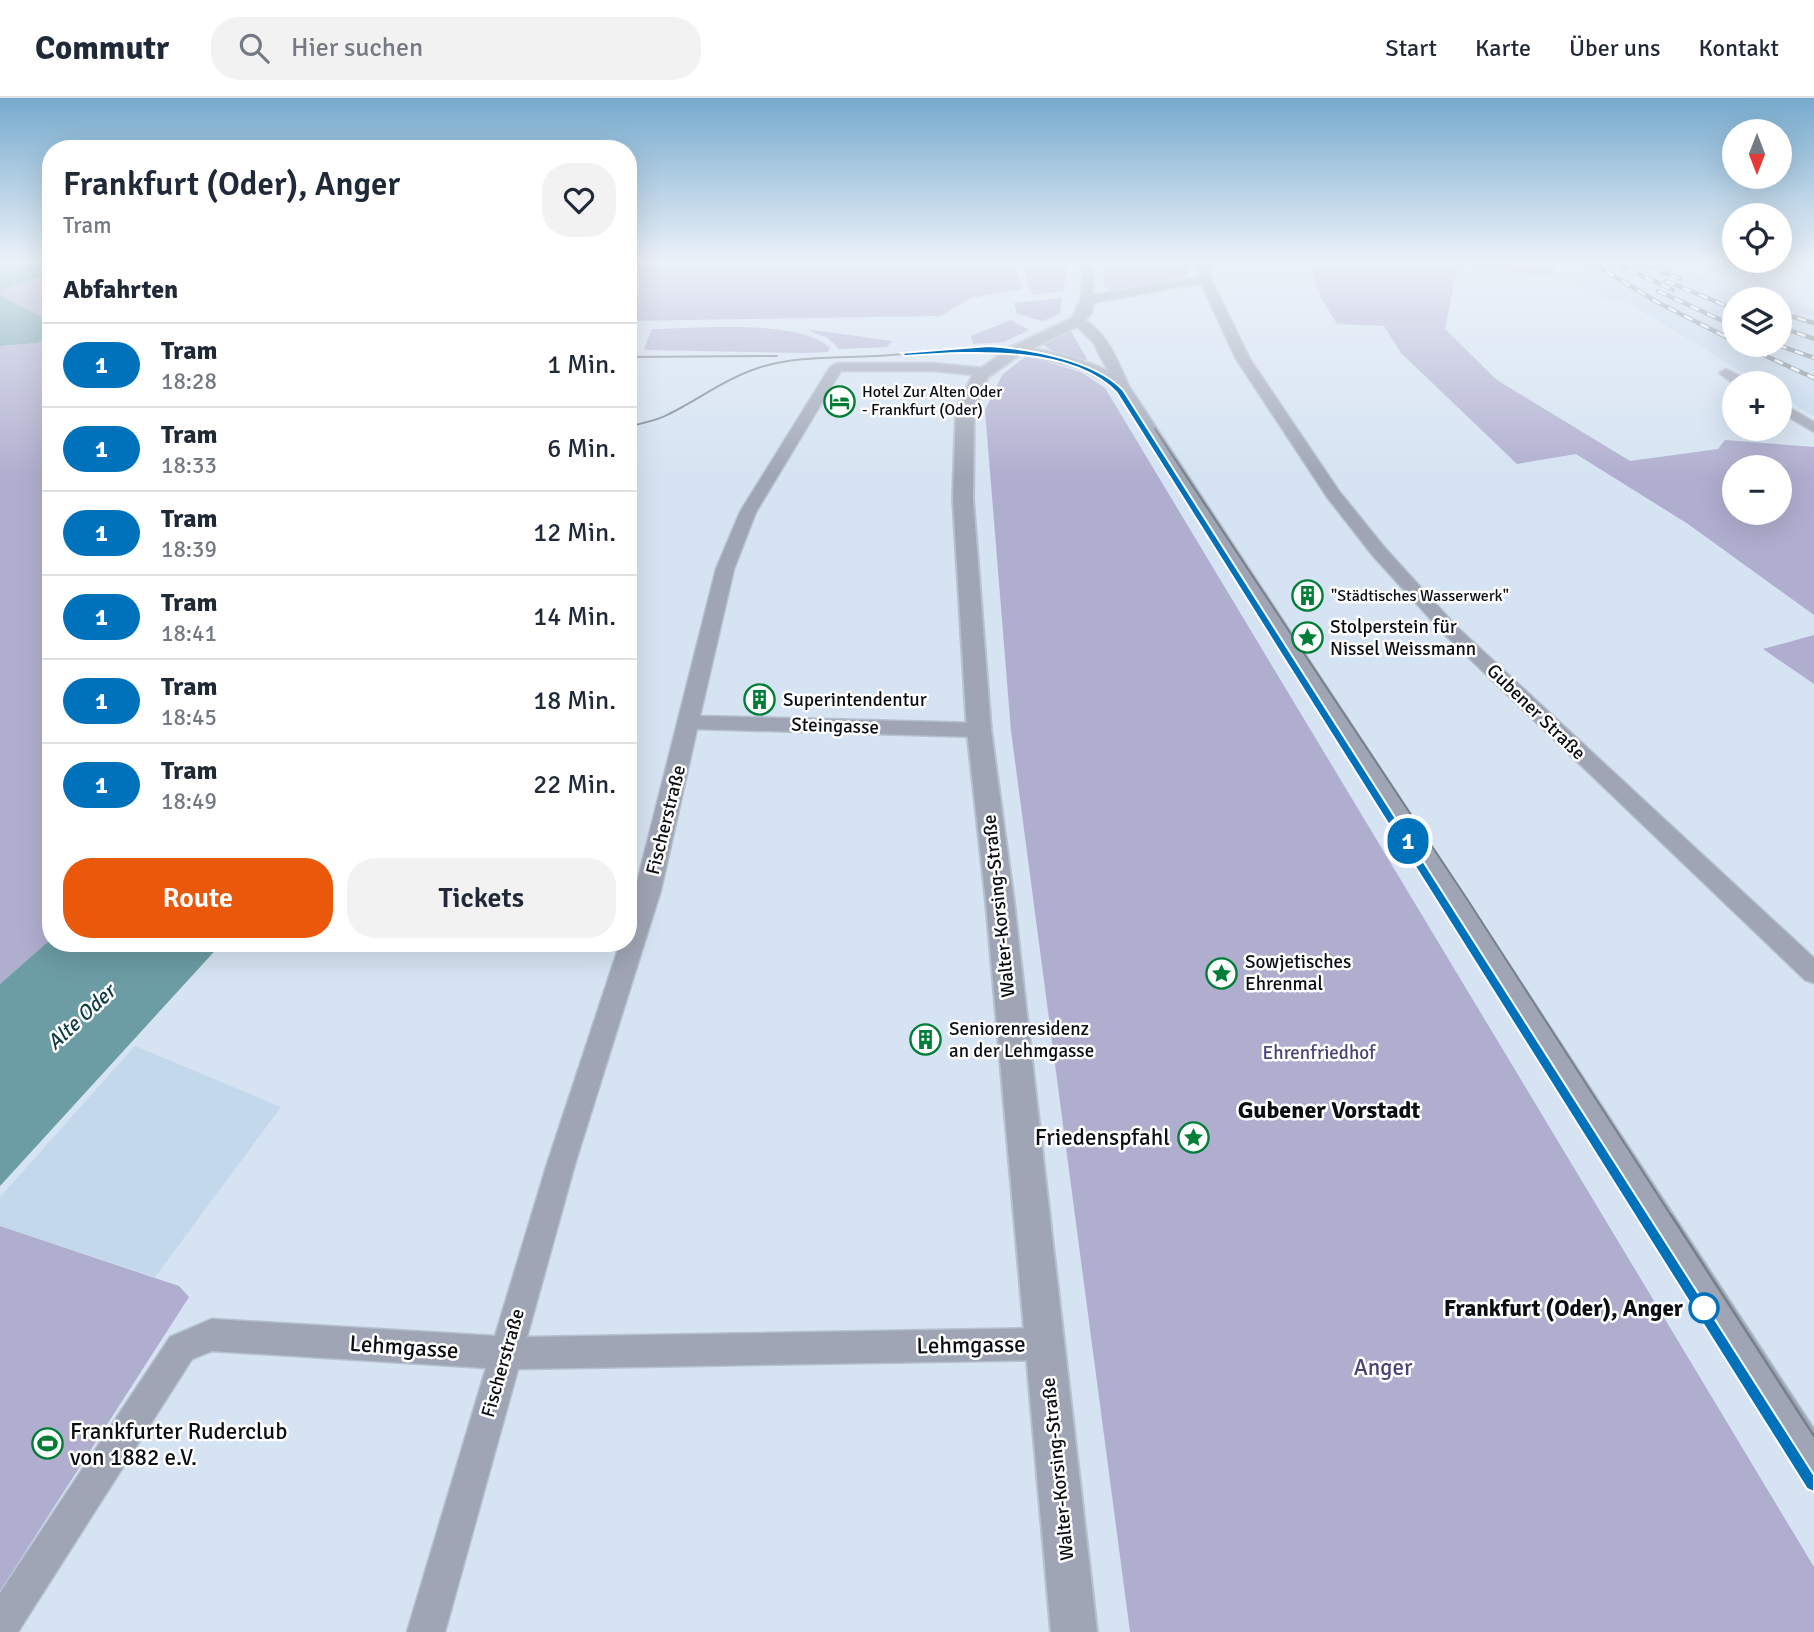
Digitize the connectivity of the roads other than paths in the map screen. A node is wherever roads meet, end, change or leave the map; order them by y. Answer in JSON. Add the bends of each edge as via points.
{"nodes":[{"id":1,"x":1050,"y":334,"type":"edge"},
{"id":2,"x":1092,"y":334,"type":"edge"},
{"id":3,"x":1232,"y":334,"type":"edge"},
{"id":4,"x":1018,"y":349,"type":"junction"},
{"id":5,"x":984,"y":372,"type":"junction"},
{"id":6,"x":1122,"y":386,"type":"junction"},
{"id":7,"x":1792,"y":414,"type":"edge"},
{"id":8,"x":1814,"y":428,"type":"edge"},
{"id":9,"x":690,"y":722,"type":"junction"},
{"id":10,"x":979,"y":730,"type":"junction"},
{"id":11,"x":637,"y":927,"type":"edge"},
{"id":12,"x":629,"y":952,"type":"edge"},
{"id":13,"x":1814,"y":973,"type":"edge"},
{"id":14,"x":1046,"y":1343,"type":"junction"},
{"id":15,"x":506,"y":1353,"type":"junction"},
{"id":16,"x":1814,"y":1459,"type":"edge"},
{"id":17,"x":0,"y":1626,"type":"edge"},
{"id":18,"x":426,"y":1632,"type":"edge"},
{"id":19,"x":1074,"y":1632,"type":"edge"}],
"edges":[{"from":1,"to":4,"type":"street","name":"Walter-Korsing-Straße"},
{"from":2,"to":6,"type":"street"},
{"from":3,"to":13,"type":"street","name":"Gubener Straße","via":[[1243,359],[1333,494],[1379,552],[1451,631]]},
{"from":4,"to":5,"type":"street","name":"Walter-Korsing-Straße"},
{"from":4,"to":6,"type":"street","via":[[1088,368]]},
{"from":5,"to":9,"type":"street","name":"Fischerstraße","via":[[837,367],[748,512],[726,569]]},
{"from":5,"to":10,"type":"street","name":"Walter-Korsing-Straße","via":[[965,410],[962,499]]},
{"from":6,"to":16,"type":"street"},
{"from":7,"to":8,"type":"street"},
{"from":9,"to":10,"type":"street","name":"Steingasse"},
{"from":9,"to":11,"type":"street","name":"Fischerstraße"},
{"from":10,"to":14,"type":"street","name":"Walter-Korsing-Straße"},
{"from":12,"to":15,"type":"street","name":"Fischerstraße"},
{"from":14,"to":15,"type":"street","name":"Lehmgasse"},
{"from":14,"to":19,"type":"street","name":"Walter-Korsing-Straße"},
{"from":15,"to":17,"type":"street","name":"Lehmgasse","via":[[212,1335],[181,1348]]},
{"from":15,"to":18,"type":"street","name":"Fischerstraße"}]}
